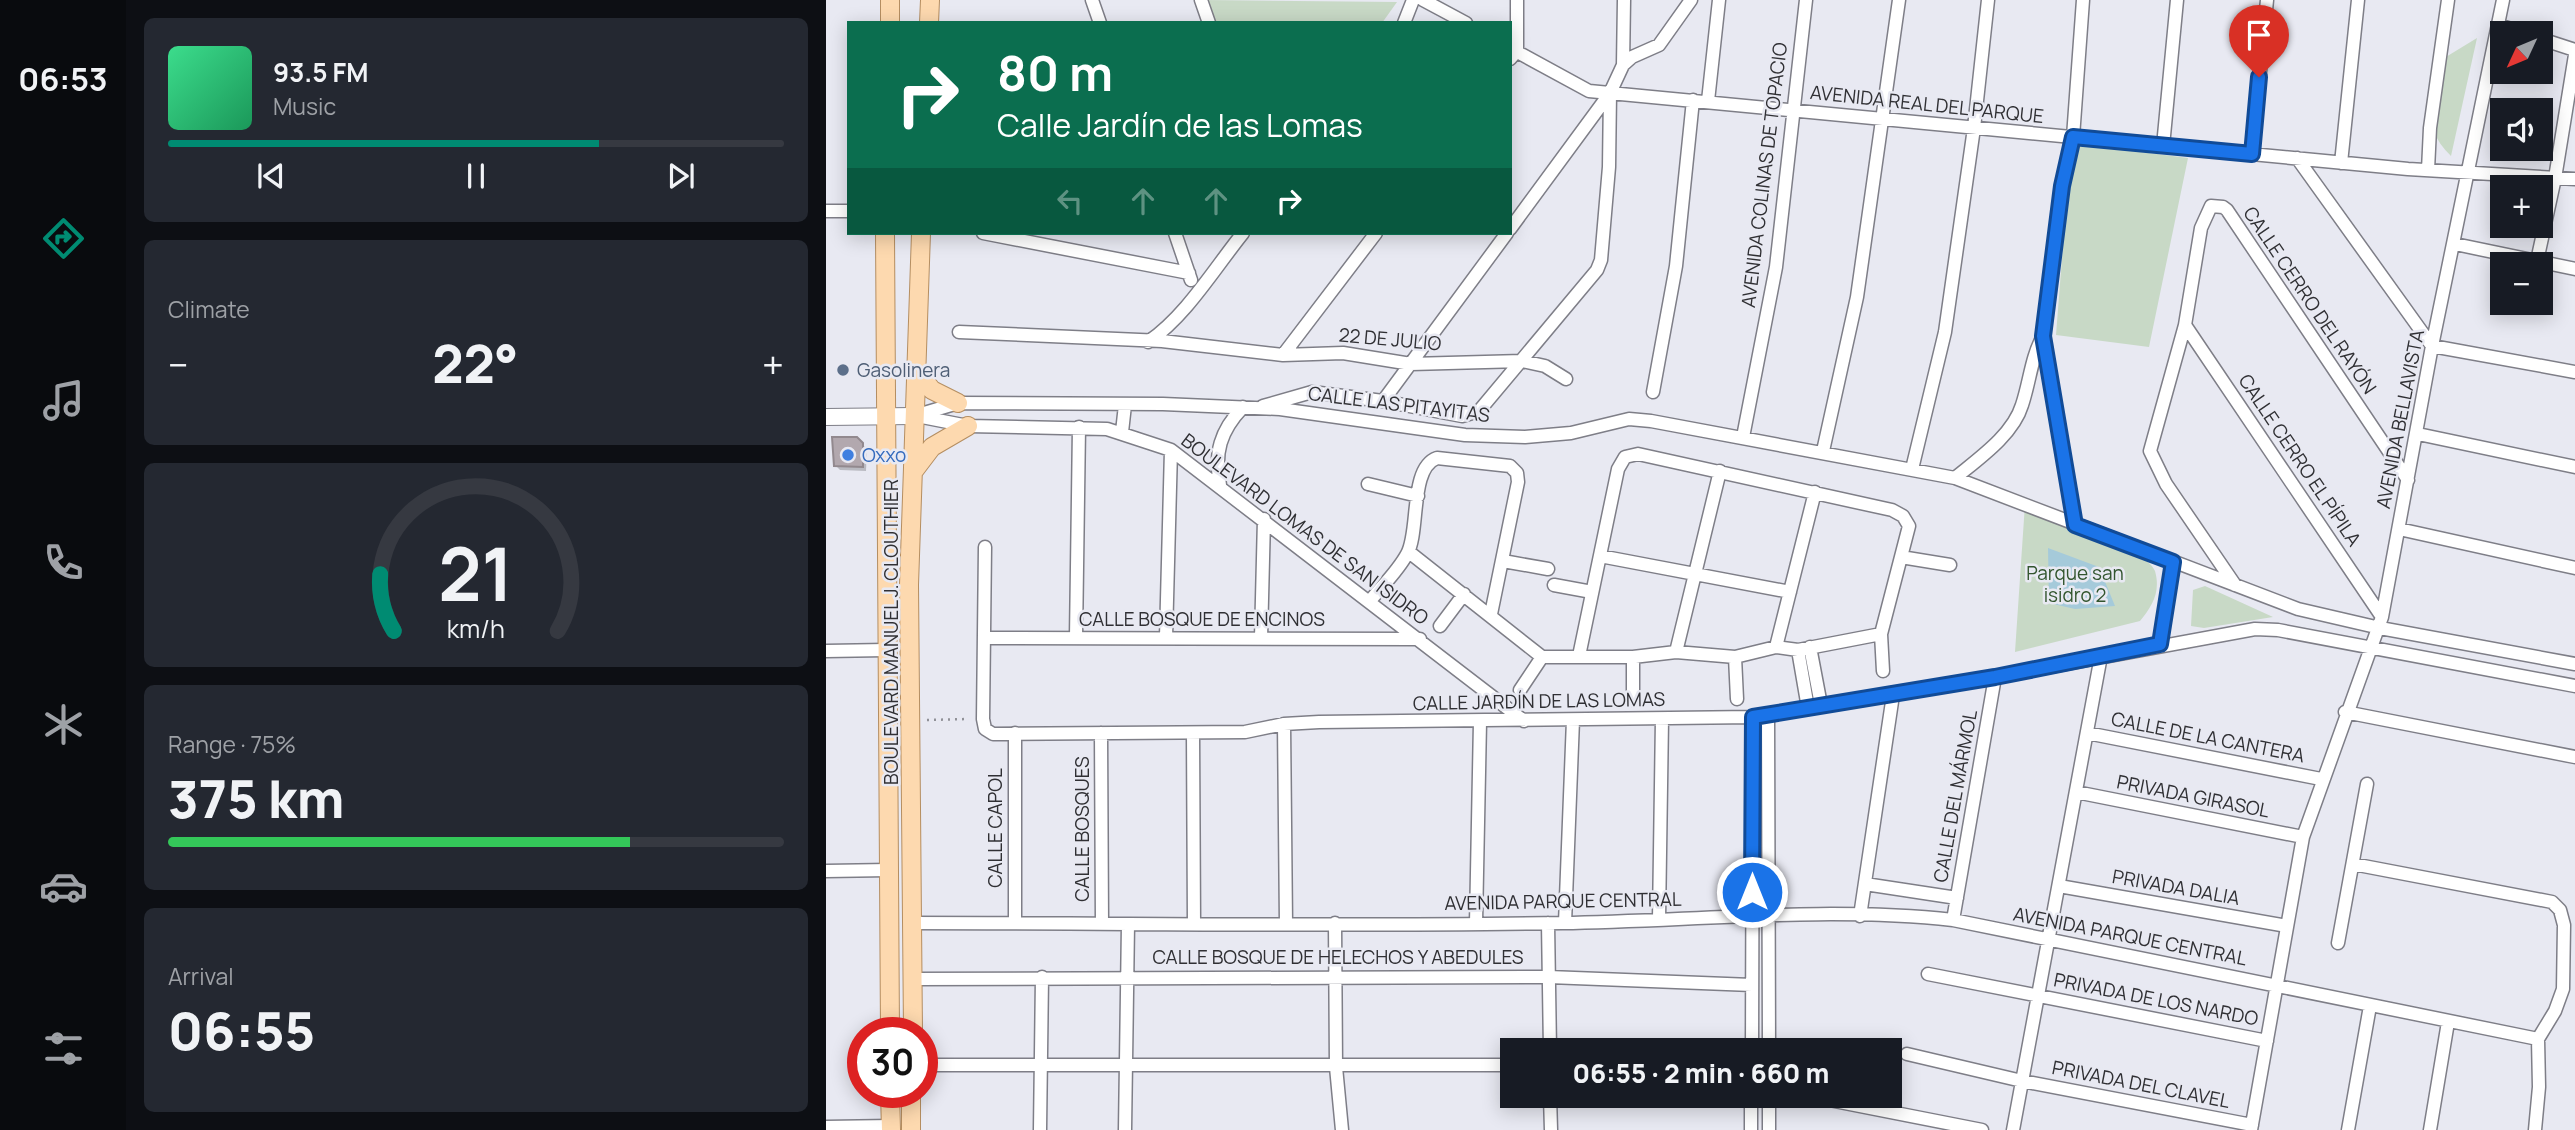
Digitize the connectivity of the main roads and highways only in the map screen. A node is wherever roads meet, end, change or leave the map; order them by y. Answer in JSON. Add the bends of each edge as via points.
{"nodes":[{"id":1,"x":890,"y":0,"type":"edge"},
{"id":2,"x":930,"y":0,"type":"edge"},
{"id":3,"x":890,"y":21,"type":"edge"},
{"id":4,"x":929,"y":21,"type":"edge"},
{"id":5,"x":885,"y":235,"type":"edge"},
{"id":6,"x":920,"y":235,"type":"edge"},
{"id":7,"x":915,"y":369,"type":"junction"},
{"id":8,"x":958,"y":402,"type":"road end"},
{"id":9,"x":968,"y":426,"type":"road end"},
{"id":10,"x":913,"y":472,"type":"junction"},
{"id":11,"x":890,"y":1017,"type":"edge"},
{"id":12,"x":913,"y":1017,"type":"edge"},
{"id":13,"x":890,"y":1108,"type":"edge"},
{"id":14,"x":911,"y":1108,"type":"edge"},
{"id":15,"x":891,"y":1128,"type":"edge"},
{"id":16,"x":911,"y":1130,"type":"edge"}],
"edges":[{"from":1,"to":3,"type":"main road"},
{"from":2,"to":4,"type":"main road"},
{"from":5,"to":11,"type":"main road","name":"BOULEVARD MANUEL J. CLOUTHIER"},
{"from":6,"to":7,"type":"main road","name":"BOULEVARD MANUEL J. CLOUTHIER"},
{"from":7,"to":8,"type":"main road","via":[[932,390]]},
{"from":7,"to":10,"type":"main road","name":"BOULEVARD MANUEL J. CLOUTHIER"},
{"from":9,"to":10,"type":"main road","via":[[932,447]]},
{"from":10,"to":12,"type":"main road","name":"BOULEVARD MANUEL J. CLOUTHIER","via":[[909,721]]},
{"from":13,"to":15,"type":"main road"},
{"from":14,"to":16,"type":"main road"}]}
